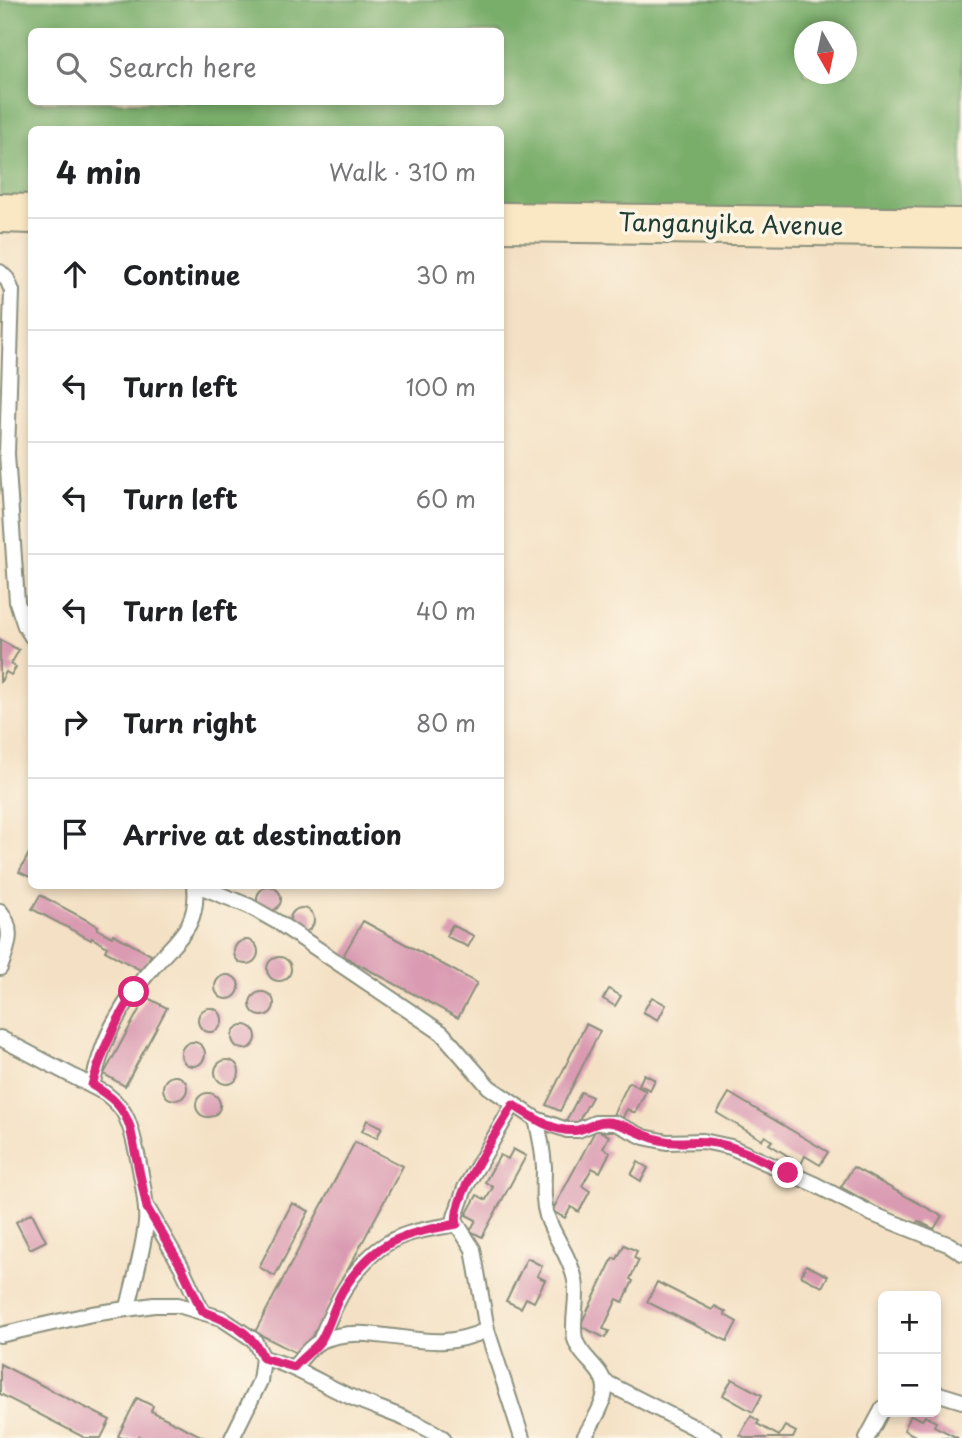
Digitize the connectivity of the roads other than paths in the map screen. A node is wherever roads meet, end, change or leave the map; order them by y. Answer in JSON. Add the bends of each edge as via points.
{"nodes":[{"id":1,"x":0,"y":213,"type":"edge"},
{"id":2,"x":28,"y":214,"type":"edge"},
{"id":3,"x":504,"y":222,"type":"edge"},
{"id":4,"x":962,"y":228,"type":"edge"},
{"id":5,"x":0,"y":272,"type":"edge"},
{"id":6,"x":28,"y":631,"type":"edge"},
{"id":7,"x":197,"y":889,"type":"edge"},
{"id":8,"x":205,"y":889,"type":"edge"},
{"id":9,"x":0,"y":911,"type":"edge"},
{"id":10,"x":0,"y":968,"type":"edge"},
{"id":11,"x":0,"y":1038,"type":"edge"},
{"id":12,"x":92,"y":1085,"type":"junction"},
{"id":13,"x":513,"y":1105,"type":"junction"},
{"id":14,"x":536,"y":1119,"type":"junction"},
{"id":15,"x":147,"y":1208,"type":"junction"},
{"id":16,"x":457,"y":1224,"type":"junction"},
{"id":17,"x":962,"y":1253,"type":"edge"},
{"id":18,"x":128,"y":1308,"type":"junction"},
{"id":19,"x":202,"y":1311,"type":"junction"},
{"id":20,"x":486,"y":1330,"type":"junction"},
{"id":21,"x":0,"y":1335,"type":"edge"},
{"id":22,"x":320,"y":1341,"type":"junction"},
{"id":23,"x":263,"y":1358,"type":"junction"},
{"id":24,"x":294,"y":1367,"type":"junction"},
{"id":25,"x":604,"y":1382,"type":"junction"},
{"id":26,"x":941,"y":1395,"type":"edge"},
{"id":27,"x":962,"y":1401,"type":"edge"},
{"id":28,"x":878,"y":1417,"type":"edge"},
{"id":29,"x":232,"y":1438,"type":"edge"},
{"id":30,"x":443,"y":1438,"type":"edge"},
{"id":31,"x":522,"y":1438,"type":"edge"},
{"id":32,"x":584,"y":1438,"type":"edge"},
{"id":33,"x":715,"y":1438,"type":"edge"},
{"id":34,"x":867,"y":1438,"type":"edge"}],
"edges":[{"from":1,"to":2,"type":"main road"},
{"from":3,"to":4,"type":"main road","name":"Tanganyika Avenue"},
{"from":5,"to":6,"type":"lane","via":[[12,291],[7,454],[17,602]]},
{"from":7,"to":12,"type":"lane","via":[[188,929],[152,968],[116,1020]]},
{"from":8,"to":13,"type":"lane","via":[[279,923],[442,1033],[476,1073]]},
{"from":9,"to":10,"type":"lane","via":[[9,923],[10,937]]},
{"from":11,"to":12,"type":"lane"},
{"from":12,"to":15,"type":"lane","via":[[126,1115]]},
{"from":13,"to":14,"type":"lane"},
{"from":13,"to":16,"type":"lane","via":[[465,1188],[456,1208]]},
{"from":14,"to":17,"type":"lane","via":[[567,1130],[615,1123],[667,1142],[724,1145]]},
{"from":14,"to":25,"type":"lane","via":[[547,1217],[575,1280],[575,1338]]},
{"from":15,"to":18,"type":"lane"},
{"from":15,"to":19,"type":"lane"},
{"from":16,"to":20,"type":"lane","via":[[473,1249]]},
{"from":16,"to":22,"type":"lane","via":[[408,1234],[372,1253],[343,1290]]},
{"from":18,"to":19,"type":"lane","via":[[178,1305]]},
{"from":18,"to":21,"type":"lane"},
{"from":19,"to":23,"type":"lane","via":[[254,1340]]},
{"from":20,"to":22,"type":"lane","via":[[445,1341],[373,1333]]},
{"from":20,"to":31,"type":"lane"},
{"from":22,"to":24,"type":"lane"},
{"from":23,"to":24,"type":"lane"},
{"from":23,"to":29,"type":"lane","via":[[260,1381]]},
{"from":24,"to":30,"type":"lane"},
{"from":25,"to":32,"type":"lane","via":[[601,1405]]},
{"from":25,"to":33,"type":"lane"},
{"from":26,"to":27,"type":"lane"},
{"from":28,"to":34,"type":"lane"}]}
